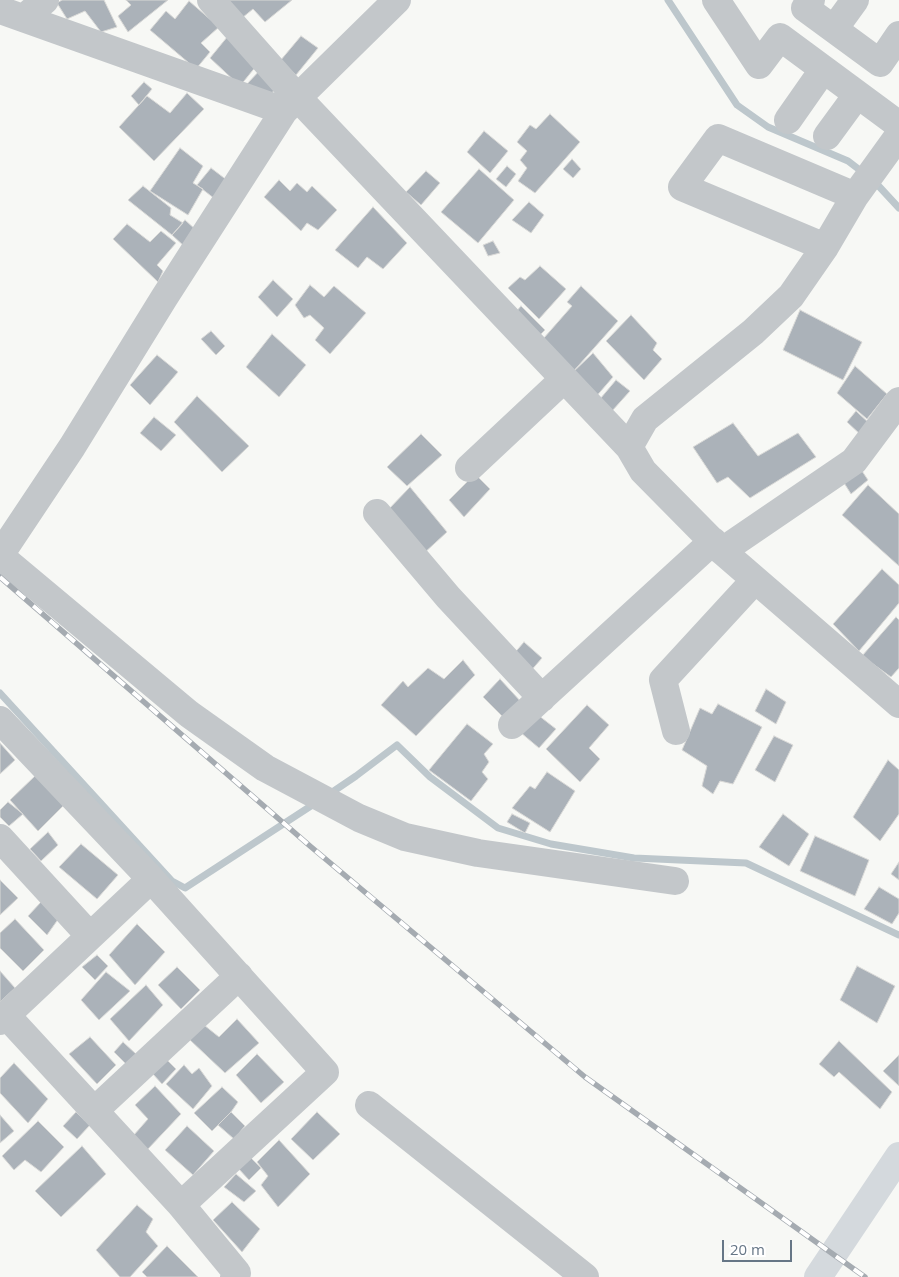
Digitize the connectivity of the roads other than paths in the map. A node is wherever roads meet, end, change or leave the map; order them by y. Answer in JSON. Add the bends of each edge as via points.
{"nodes":[{"id":1,"x":46,"y":0,"type":"edge"},
{"id":2,"x":211,"y":0,"type":"edge"},
{"id":3,"x":397,"y":0,"type":"edge"},
{"id":4,"x":716,"y":0,"type":"edge"},
{"id":5,"x":855,"y":0,"type":"edge"},
{"id":6,"x":799,"y":1,"type":"edge"},
{"id":7,"x":12,"y":14,"type":"edge"},
{"id":8,"x":834,"y":29,"type":"junction"},
{"id":9,"x":899,"y":35,"type":"edge"},
{"id":10,"x":824,"y":70,"type":"junction"},
{"id":11,"x":857,"y":95,"type":"junction"},
{"id":12,"x":291,"y":104,"type":"junction"},
{"id":13,"x":788,"y":120,"type":"dead end"},
{"id":14,"x":899,"y":125,"type":"edge"},
{"id":15,"x":899,"y":135,"type":"edge"},
{"id":16,"x":827,"y":136,"type":"dead end"},
{"id":17,"x":854,"y":196,"type":"junction"},
{"id":18,"x":825,"y":247,"type":"junction"},
{"id":19,"x":564,"y":378,"type":"junction"},
{"id":20,"x":899,"y":401,"type":"edge"},
{"id":21,"x":629,"y":447,"type":"junction"},
{"id":22,"x":469,"y":468,"type":"dead end"},
{"id":23,"x":377,"y":513,"type":"dead end"},
{"id":24,"x":717,"y":546,"type":"junction"},
{"id":25,"x":0,"y":555,"type":"edge"},
{"id":26,"x":755,"y":580,"type":"junction"},
{"id":27,"x":542,"y":698,"type":"junction"},
{"id":28,"x":899,"y":704,"type":"edge"},
{"id":29,"x":0,"y":720,"type":"edge"},
{"id":30,"x":512,"y":725,"type":"dead end"},
{"id":31,"x":676,"y":731,"type":"dead end"},
{"id":32,"x":0,"y":838,"type":"edge"},
{"id":33,"x":151,"y":879,"type":"junction"},
{"id":34,"x":675,"y":882,"type":"dead end"},
{"id":35,"x":90,"y":936,"type":"junction"},
{"id":36,"x":239,"y":976,"type":"junction"},
{"id":37,"x":3,"y":1018,"type":"edge"},
{"id":38,"x":369,"y":1105,"type":"dead end"},
{"id":39,"x":94,"y":1111,"type":"junction"},
{"id":40,"x":899,"y":1156,"type":"edge"},
{"id":41,"x":181,"y":1205,"type":"junction"},
{"id":42,"x":234,"y":1277,"type":"edge"},
{"id":43,"x":584,"y":1277,"type":"edge"},
{"id":44,"x":818,"y":1277,"type":"edge"}],
"edges":[{"from":1,"to":7,"type":"street"},
{"from":2,"to":12,"type":"street"},
{"from":3,"to":12,"type":"street"},
{"from":4,"to":10,"type":"street","via":[[753,74],[780,37]]},
{"from":5,"to":8,"type":"street"},
{"from":6,"to":8,"type":"street"},
{"from":7,"to":12,"type":"street"},
{"from":8,"to":9,"type":"street","via":[[880,63]]},
{"from":10,"to":11,"type":"street"},
{"from":10,"to":13,"type":"street"},
{"from":11,"to":14,"type":"street"},
{"from":11,"to":16,"type":"street"},
{"from":12,"to":19,"type":"street"},
{"from":12,"to":25,"type":"street"},
{"from":15,"to":17,"type":"street"},
{"from":17,"to":18,"type":"street"},
{"from":17,"to":18,"type":"street","via":[[718,138],[682,187]]},
{"from":18,"to":21,"type":"street","via":[[791,296],[753,332],[645,419]]},
{"from":19,"to":21,"type":"street"},
{"from":19,"to":22,"type":"street"},
{"from":20,"to":24,"type":"street","via":[[854,461]]},
{"from":21,"to":24,"type":"street","via":[[643,471]]},
{"from":23,"to":27,"type":"street","via":[[448,597]]},
{"from":24,"to":26,"type":"street"},
{"from":24,"to":27,"type":"street"},
{"from":25,"to":34,"type":"street","via":[[189,714],[265,768],[359,818],[405,837],[478,853]]},
{"from":26,"to":28,"type":"street"},
{"from":26,"to":31,"type":"street","via":[[663,680]]},
{"from":27,"to":30,"type":"street"},
{"from":29,"to":33,"type":"street"},
{"from":32,"to":35,"type":"street"},
{"from":33,"to":35,"type":"street"},
{"from":33,"to":36,"type":"street"},
{"from":35,"to":37,"type":"street"},
{"from":36,"to":39,"type":"street"},
{"from":36,"to":41,"type":"street","via":[[325,1072]]},
{"from":37,"to":39,"type":"street"},
{"from":38,"to":43,"type":"street"},
{"from":39,"to":41,"type":"street"},
{"from":40,"to":44,"type":"main road"},
{"from":41,"to":42,"type":"street","via":[[237,1273]]}]}
